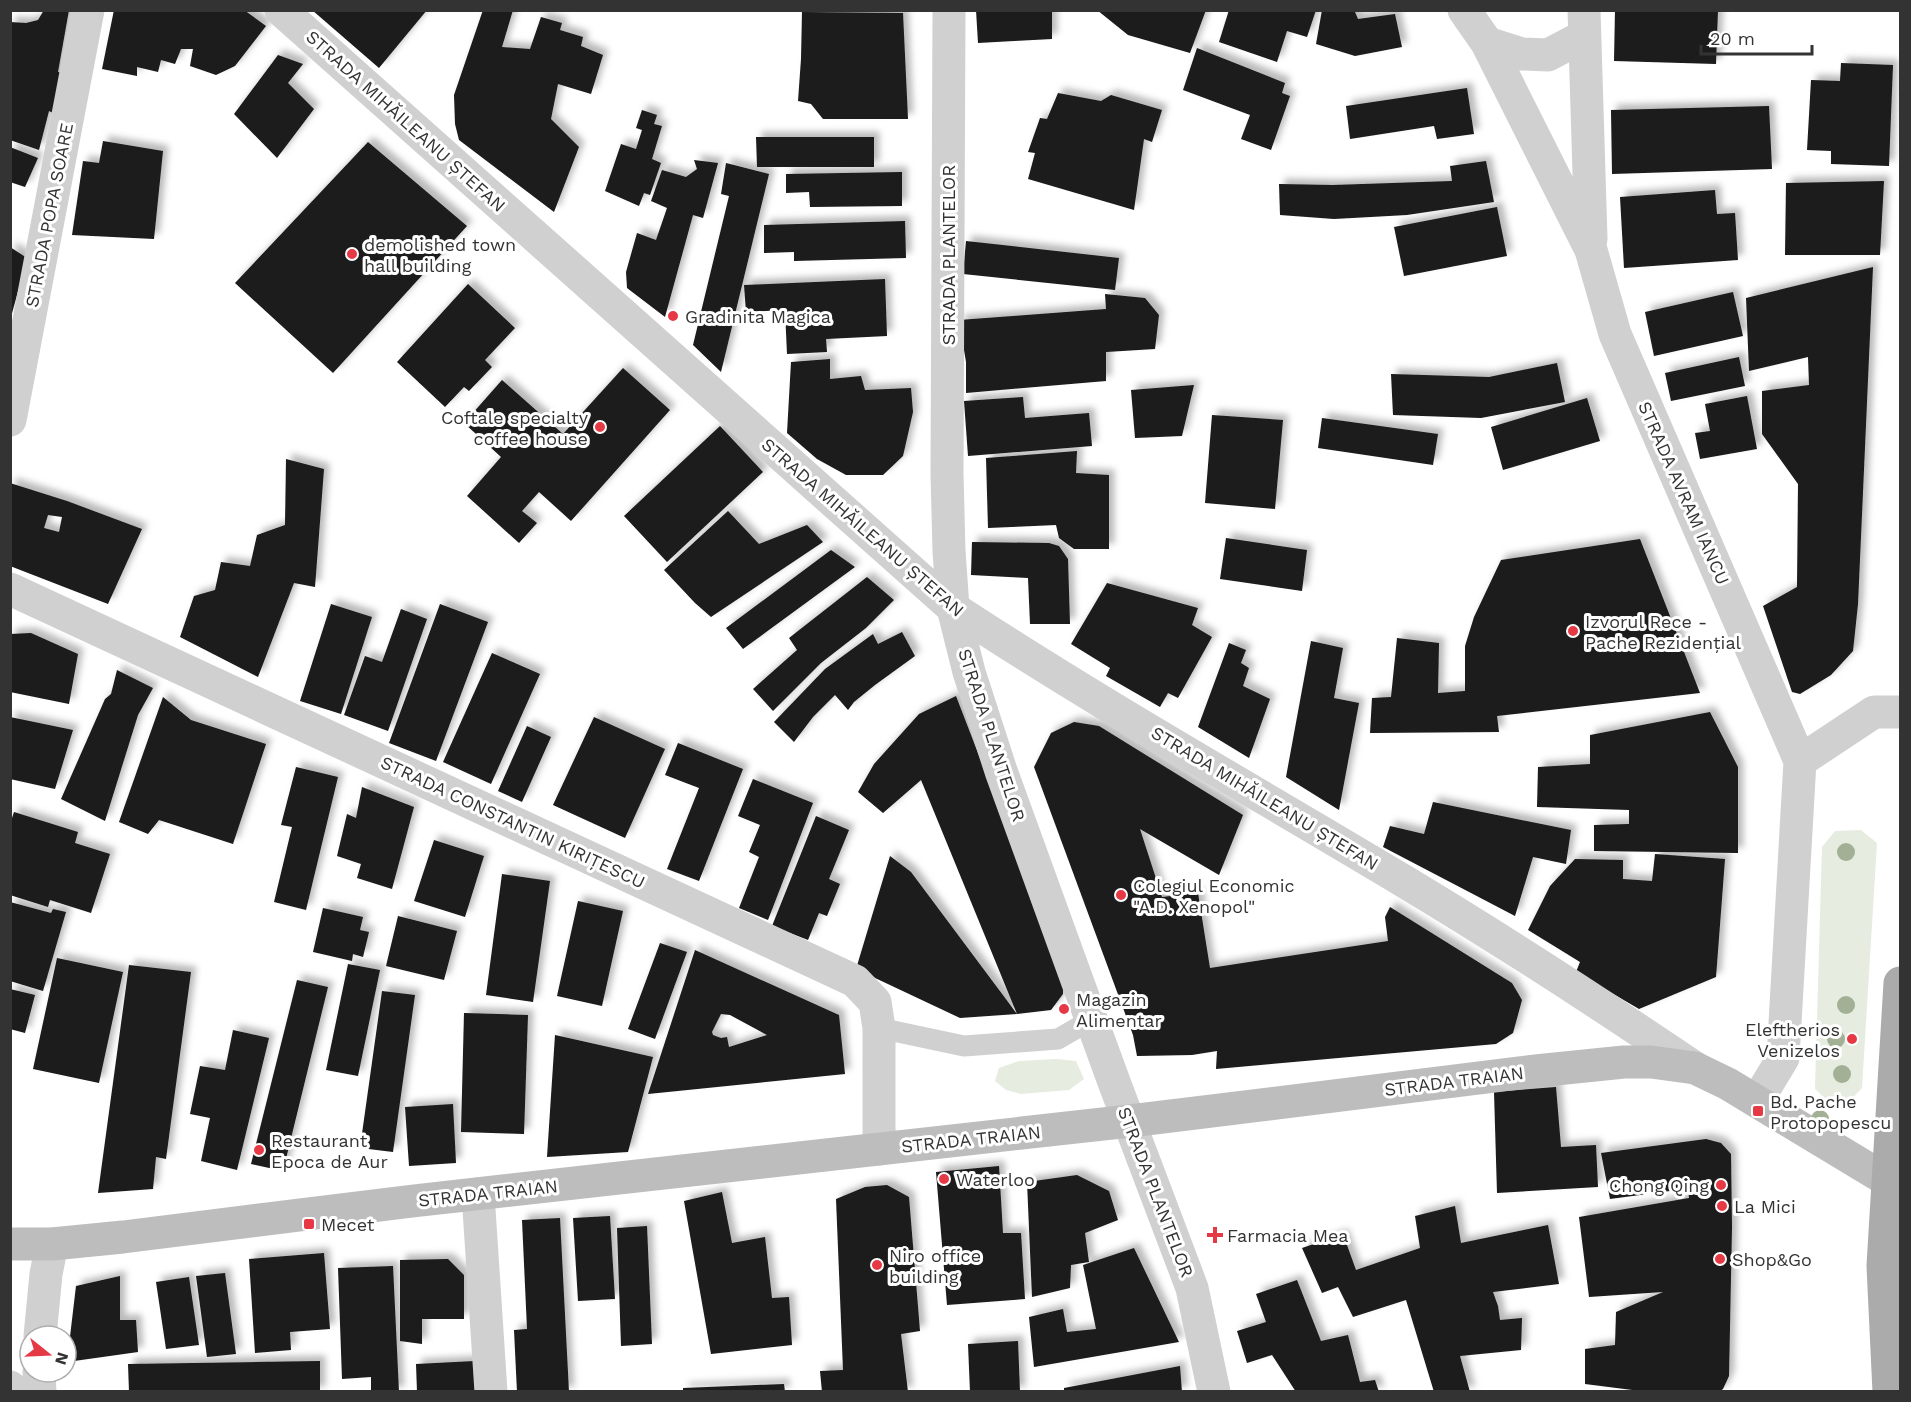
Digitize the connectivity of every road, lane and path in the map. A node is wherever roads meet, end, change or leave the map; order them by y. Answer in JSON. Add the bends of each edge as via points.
{"nodes":[{"id":1,"x":88,"y":10,"type":"edge"},
{"id":2,"x":281,"y":10,"type":"edge"},
{"id":3,"x":949,"y":10,"type":"edge"},
{"id":4,"x":1464,"y":10,"type":"edge"},
{"id":5,"x":1584,"y":23,"type":"edge"},
{"id":6,"x":1487,"y":43,"type":"junction"},
{"id":7,"x":1591,"y":250,"type":"junction"},
{"id":8,"x":10,"y":420,"type":"edge"},
{"id":9,"x":10,"y":589,"type":"edge"},
{"id":10,"x":953,"y":608,"type":"junction"},
{"id":11,"x":1900,"y":712,"type":"edge"},
{"id":12,"x":1800,"y":761,"type":"junction"},
{"id":13,"x":1900,"y":983,"type":"edge"},
{"id":14,"x":1091,"y":1020,"type":"junction"},
{"id":15,"x":879,"y":1028,"type":"junction"},
{"id":16,"x":1695,"y":1068,"type":"junction"},
{"id":17,"x":1757,"y":1101,"type":"junction"},
{"id":18,"x":1130,"y":1121,"type":"junction"},
{"id":19,"x":879,"y":1149,"type":"junction"},
{"id":20,"x":1895,"y":1185,"type":"edge"},
{"id":21,"x":478,"y":1194,"type":"junction"},
{"id":22,"x":10,"y":1244,"type":"edge"},
{"id":23,"x":51,"y":1244,"type":"junction"},
{"id":24,"x":41,"y":1324,"type":"edge"},
{"id":25,"x":10,"y":1386,"type":"edge"},
{"id":26,"x":15,"y":1392,"type":"edge"},
{"id":27,"x":491,"y":1392,"type":"edge"},
{"id":28,"x":1214,"y":1392,"type":"edge"},
{"id":29,"x":1889,"y":1392,"type":"edge"}],
"edges":[{"from":1,"to":8,"type":"street","name":"STRADA POPA SOARE"},
{"from":2,"to":10,"type":"street","name":"STRADA MIHĂILEANU ȘTEFAN"},
{"from":3,"to":10,"type":"street","name":"STRADA PLANTELOR","via":[[947,474]]},
{"from":4,"to":6,"type":"street","name":"STRADA AVRAM IANCU"},
{"from":5,"to":6,"type":"street","via":[[1548,55],[1522,54]]},
{"from":5,"to":7,"type":"street"},
{"from":6,"to":7,"type":"street","name":"STRADA AVRAM IANCU"},
{"from":7,"to":12,"type":"street","name":"STRADA AVRAM IANCU","via":[[1615,334]]},
{"from":9,"to":15,"type":"street","name":"STRADA CONSTANTIN KIRIȚESCU","via":[[855,981],[875,1002]]},
{"from":10,"to":14,"type":"street","name":"STRADA PLANTELOR","via":[[994,774]]},
{"from":10,"to":16,"type":"street","name":"STRADA MIHĂILEANU ȘTEFAN","via":[[1404,882]]},
{"from":11,"to":12,"type":"street","via":[[1874,712]]},
{"from":12,"to":17,"type":"street","name":"STRADA AVRAM IANCU","via":[[1783,1058]]},
{"from":13,"to":20,"type":"main road"},
{"from":14,"to":15,"type":"lane","via":[[1058,1039],[964,1046]]},
{"from":14,"to":18,"type":"street","name":"STRADA PLANTELOR"},
{"from":15,"to":19,"type":"street","name":"STRADA CONSTANTIN KIRIȚESCU"},
{"from":16,"to":17,"type":"street","name":"STRADA TRAIAN"},
{"from":16,"to":18,"type":"street","name":"STRADA TRAIAN","via":[[1624,1062]]},
{"from":17,"to":20,"type":"street","name":"STRADA TRAIAN"},
{"from":18,"to":19,"type":"street","name":"STRADA TRAIAN"},
{"from":18,"to":28,"type":"street","name":"STRADA PLANTELOR","via":[[1192,1287]]},
{"from":19,"to":21,"type":"street","name":"STRADA TRAIAN"},
{"from":20,"to":29,"type":"main road","via":[[1883,1266]]},
{"from":21,"to":23,"type":"street","name":"STRADA TRAIAN"},
{"from":21,"to":27,"type":"street"},
{"from":22,"to":23,"type":"street","name":"STRADA TRAIAN"},
{"from":23,"to":24,"type":"street"},
{"from":25,"to":26,"type":"street"}]}
